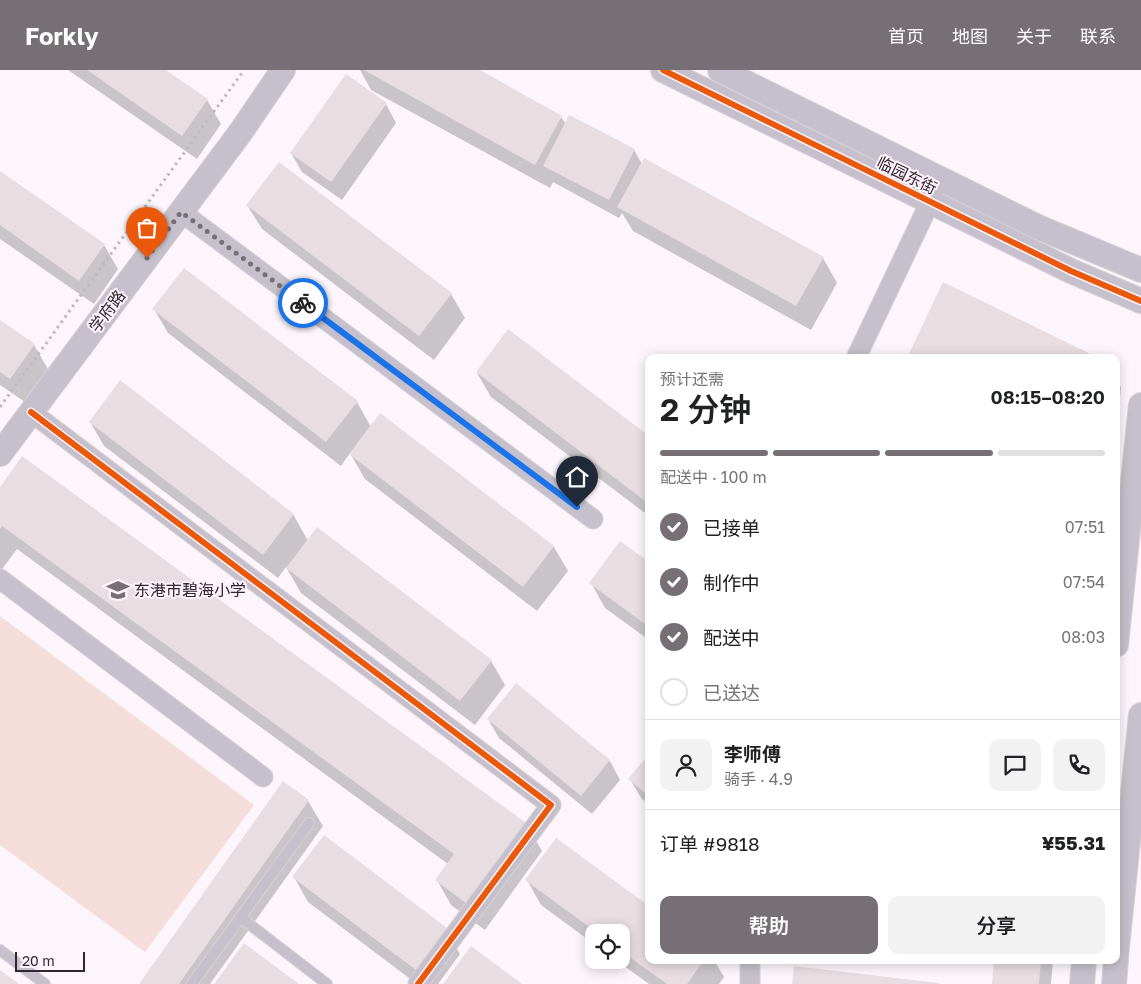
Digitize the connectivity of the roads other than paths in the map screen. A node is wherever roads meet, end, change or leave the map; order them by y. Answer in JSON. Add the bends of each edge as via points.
{"nodes":[{"id":1,"x":283,"y":70,"type":"edge"},
{"id":2,"x":663,"y":70,"type":"edge"},
{"id":3,"x":720,"y":70,"type":"edge"},
{"id":4,"x":939,"y":178,"type":"junction"},
{"id":5,"x":930,"y":202,"type":"junction"},
{"id":6,"x":181,"y":212,"type":"junction"},
{"id":7,"x":1141,"y":270,"type":"edge"},
{"id":8,"x":1141,"y":301,"type":"edge"},
{"id":9,"x":858,"y":354,"type":"edge"},
{"id":10,"x":1141,"y":405,"type":"edge"},
{"id":11,"x":31,"y":412,"type":"junction"},
{"id":12,"x":0,"y":454,"type":"edge"},
{"id":13,"x":593,"y":519,"type":"dead end"},
{"id":14,"x":1120,"y":573,"type":"edge"},
{"id":15,"x":0,"y":579,"type":"edge"},
{"id":16,"x":1141,"y":715,"type":"edge"},
{"id":17,"x":263,"y":777,"type":"dead end"},
{"id":18,"x":309,"y":823,"type":"dead end"},
{"id":19,"x":240,"y":917,"type":"junction"},
{"id":20,"x":1120,"y":920,"type":"edge"},
{"id":21,"x":0,"y":950,"type":"edge"},
{"id":22,"x":750,"y":964,"type":"edge"},
{"id":23,"x":1084,"y":964,"type":"edge"},
{"id":24,"x":1116,"y":964,"type":"edge"},
{"id":25,"x":45,"y":984,"type":"edge"},
{"id":26,"x":192,"y":984,"type":"edge"},
{"id":27,"x":327,"y":984,"type":"edge"},
{"id":28,"x":418,"y":984,"type":"edge"},
{"id":29,"x":750,"y":984,"type":"edge"},
{"id":30,"x":1082,"y":984,"type":"edge"},
{"id":31,"x":1114,"y":984,"type":"edge"}],
"edges":[{"from":1,"to":6,"type":"street","name":"学府路"},
{"from":2,"to":5,"type":"street","name":"临园东街"},
{"from":3,"to":4,"type":"street","name":"临园东街"},
{"from":4,"to":5,"type":"street"},
{"from":4,"to":7,"type":"street","name":"临园东街","via":[[1038,228]]},
{"from":5,"to":8,"type":"street","name":"临园东街","via":[[1071,271]]},
{"from":5,"to":9,"type":"street"},
{"from":6,"to":11,"type":"street","name":"学府路"},
{"from":6,"to":13,"type":"street"},
{"from":10,"to":14,"type":"street"},
{"from":11,"to":12,"type":"street","name":"学府路"},
{"from":11,"to":28,"type":"street","via":[[551,805]]},
{"from":15,"to":17,"type":"street"},
{"from":16,"to":20,"type":"street"},
{"from":18,"to":19,"type":"lane"},
{"from":19,"to":26,"type":"lane"},
{"from":19,"to":27,"type":"lane"},
{"from":21,"to":25,"type":"lane"},
{"from":22,"to":29,"type":"street"},
{"from":23,"to":30,"type":"street"},
{"from":24,"to":31,"type":"street"}]}
